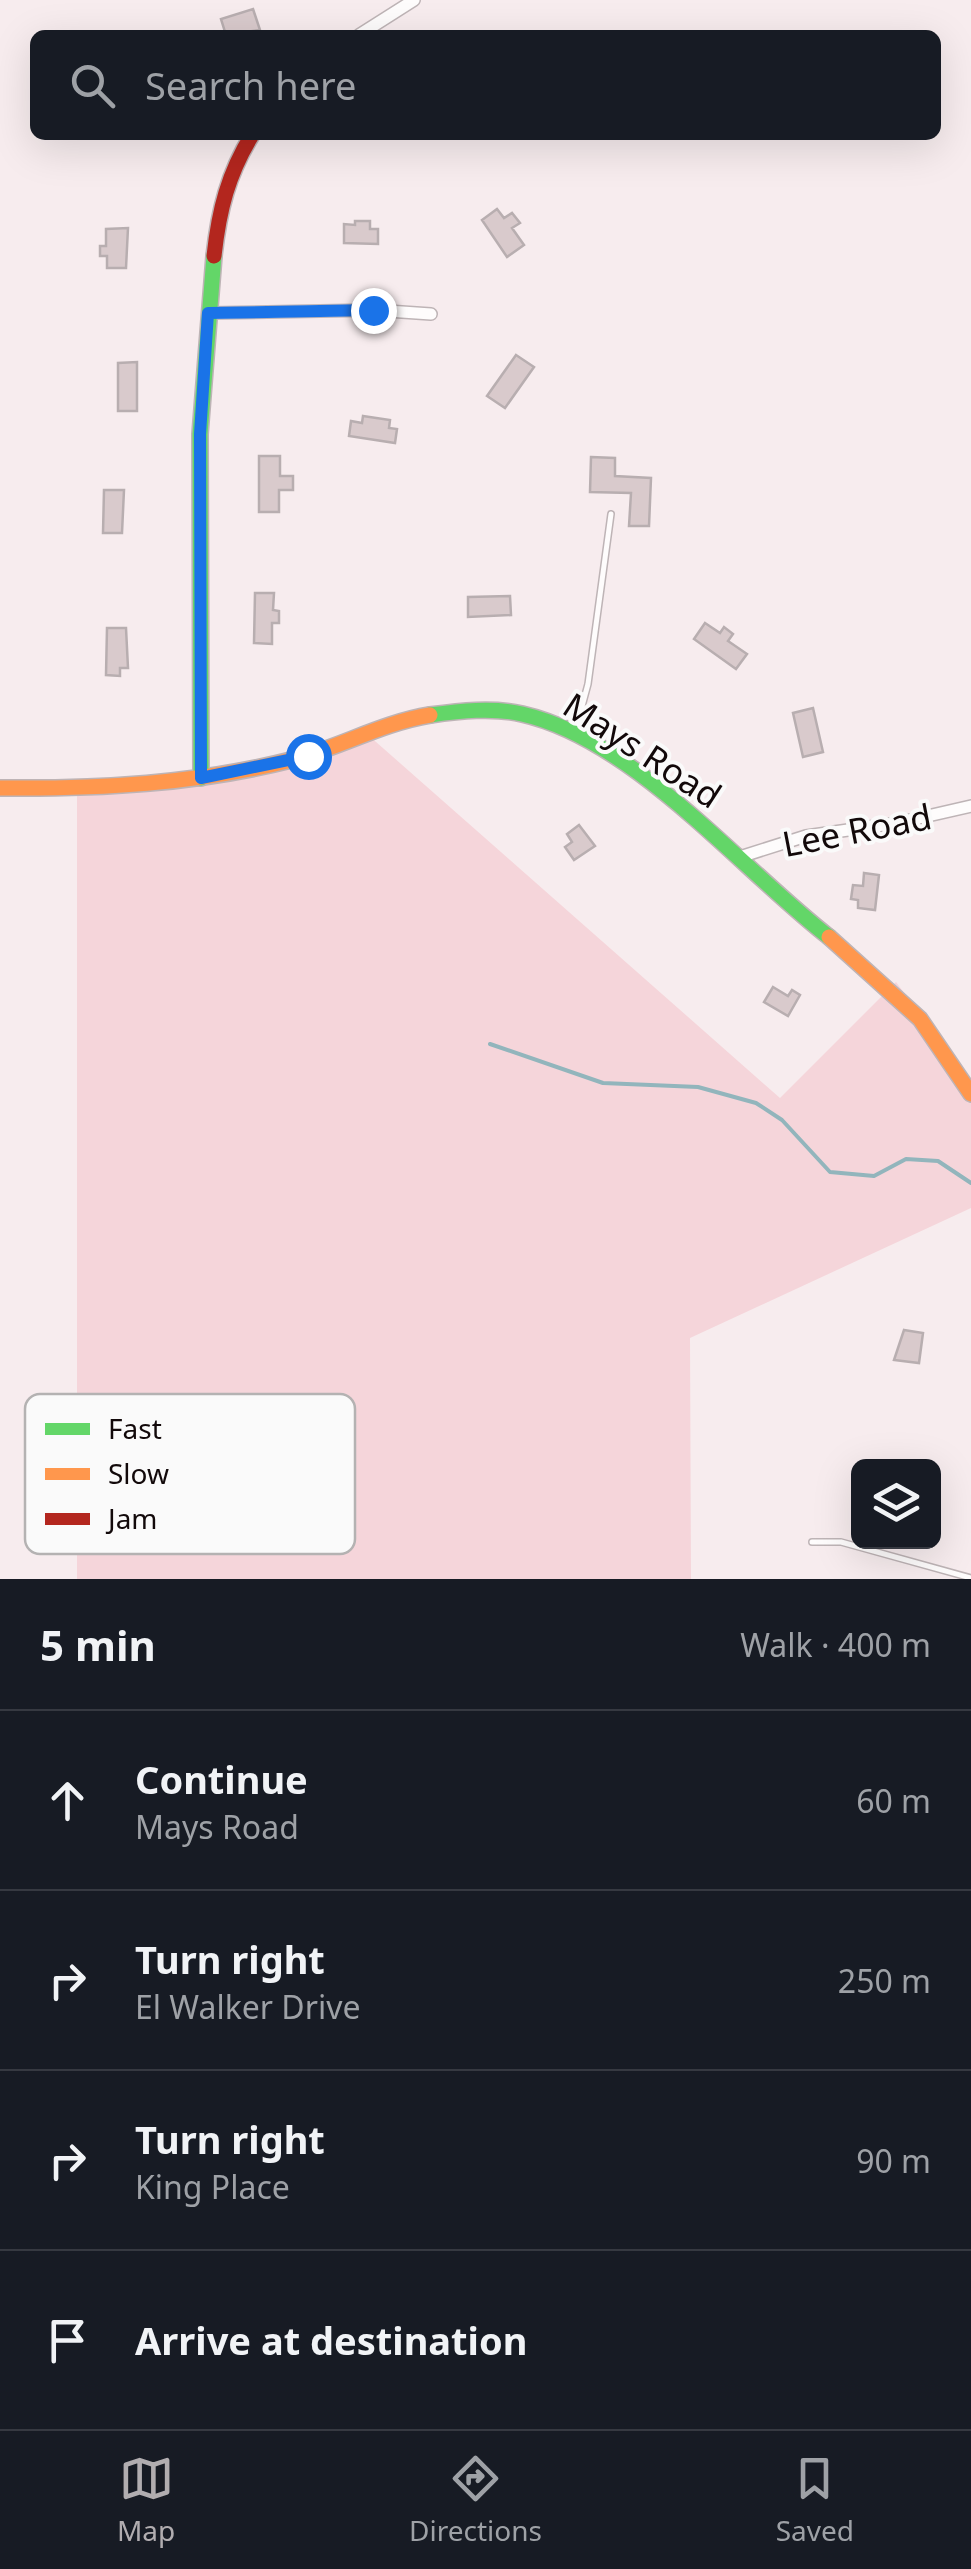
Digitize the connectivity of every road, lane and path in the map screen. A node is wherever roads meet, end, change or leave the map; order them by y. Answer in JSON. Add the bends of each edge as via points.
{"nodes":[{"id":1,"x":414,"y":0,"type":"edge"},
{"id":2,"x":368,"y":30,"type":"edge"},
{"id":3,"x":249,"y":140,"type":"edge"},
{"id":4,"x":208,"y":313,"type":"junction"},
{"id":5,"x":432,"y":314,"type":"dead end"},
{"id":6,"x":612,"y":514,"type":"dead end"},
{"id":7,"x":574,"y":735,"type":"junction"},
{"id":8,"x":201,"y":778,"type":"junction"},
{"id":9,"x":0,"y":788,"type":"edge"},
{"id":10,"x":971,"y":806,"type":"edge"},
{"id":11,"x":743,"y":856,"type":"junction"},
{"id":12,"x":971,"y":1094,"type":"edge"},
{"id":13,"x":812,"y":1542,"type":"dead end"},
{"id":14,"x":971,"y":1578,"type":"edge"}],
"edges":[{"from":1,"to":2,"type":"street"},
{"from":3,"to":4,"type":"street","via":[[220,207]]},
{"from":4,"to":5,"type":"street"},
{"from":4,"to":8,"type":"street","via":[[200,434]]},
{"from":6,"to":7,"type":"lane","via":[[588,684]]},
{"from":7,"to":8,"type":"street","name":"Mays Road","via":[[519,713],[432,716],[392,723],[308,756]]},
{"from":7,"to":11,"type":"street","name":"Mays Road"},
{"from":8,"to":9,"type":"street","name":"Mays Road","via":[[74,790]]},
{"from":10,"to":11,"type":"street","name":"Lee Road","via":[[806,836]]},
{"from":11,"to":12,"type":"street","name":"Mays Road","via":[[898,996],[936,1036]]},
{"from":13,"to":14,"type":"lane","via":[[841,1542]]}]}
